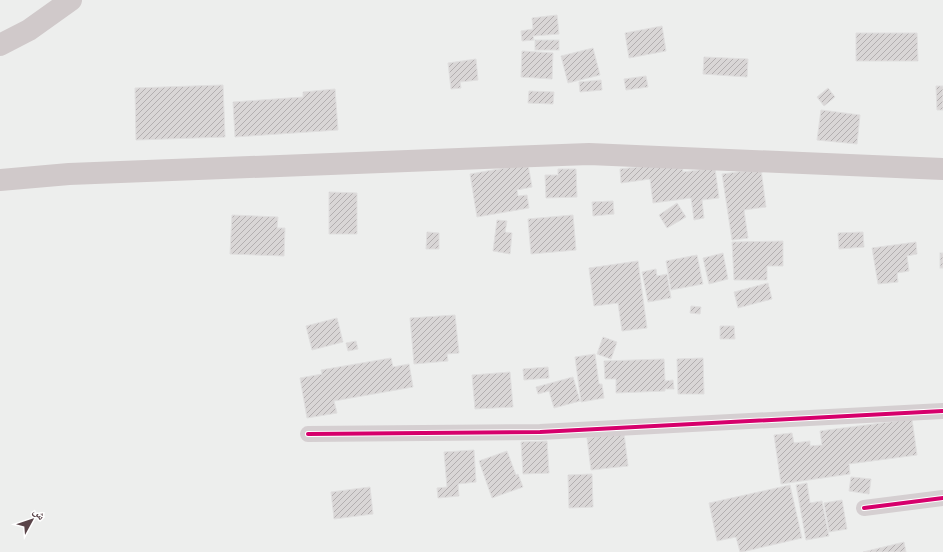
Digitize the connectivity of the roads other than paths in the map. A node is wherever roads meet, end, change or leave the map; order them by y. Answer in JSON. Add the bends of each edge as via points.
{"nodes":[{"id":1,"x":71,"y":0,"type":"edge"},
{"id":2,"x":0,"y":45,"type":"edge"},
{"id":3,"x":943,"y":170,"type":"edge"},
{"id":4,"x":0,"y":180,"type":"edge"},
{"id":5,"x":943,"y":412,"type":"edge"},
{"id":6,"x":308,"y":434,"type":"dead end"},
{"id":7,"x":943,"y":498,"type":"edge"},
{"id":8,"x":864,"y":508,"type":"dead end"}],
"edges":[{"from":1,"to":2,"type":"main road","via":[[29,30]]},
{"from":3,"to":4,"type":"main road","via":[[589,154],[69,174]]},
{"from":5,"to":6,"type":"street","via":[[540,432]]},
{"from":7,"to":8,"type":"street"}]}
